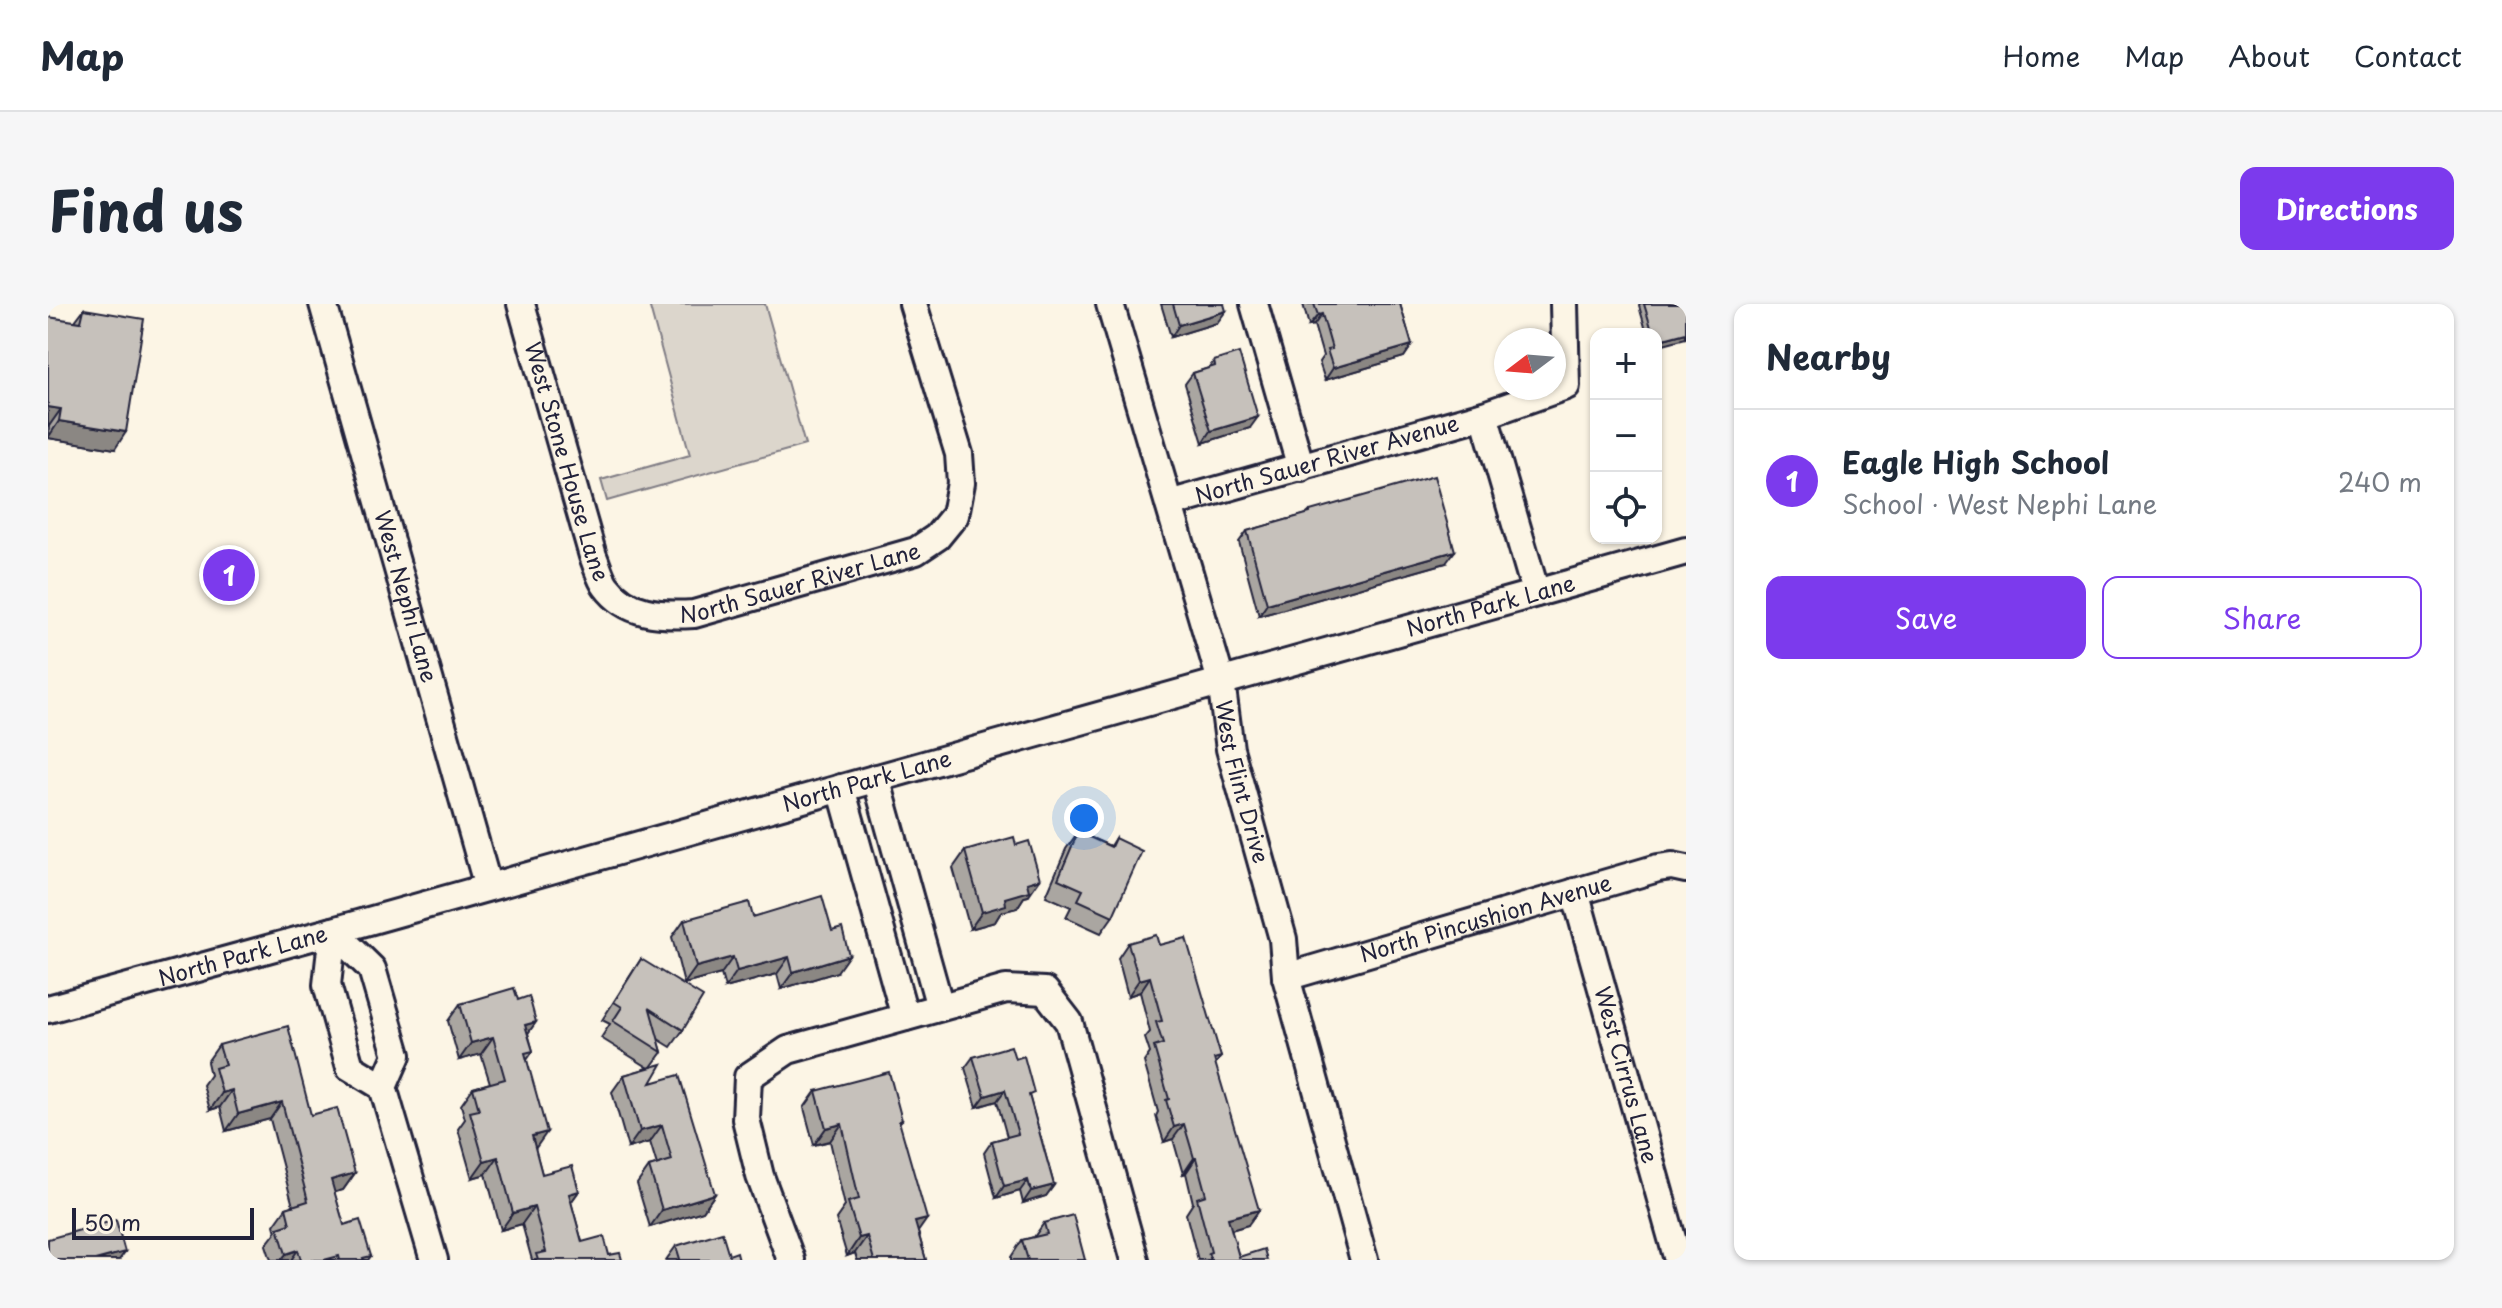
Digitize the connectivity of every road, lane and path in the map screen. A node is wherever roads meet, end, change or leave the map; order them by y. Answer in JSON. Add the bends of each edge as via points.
{"nodes":[{"id":1,"x":323,"y":304,"type":"edge"},
{"id":2,"x":521,"y":304,"type":"edge"},
{"id":3,"x":913,"y":304,"type":"edge"},
{"id":4,"x":1110,"y":304,"type":"edge"},
{"id":5,"x":1254,"y":304,"type":"edge"},
{"id":6,"x":1564,"y":304,"type":"edge"},
{"id":7,"x":1484,"y":415,"type":"junction"},
{"id":8,"x":1301,"y":468,"type":"junction"},
{"id":9,"x":1169,"y":504,"type":"junction"},
{"id":10,"x":1686,"y":551,"type":"edge"},
{"id":11,"x":1536,"y":593,"type":"junction"},
{"id":12,"x":631,"y":608,"type":"joint"},
{"id":13,"x":1221,"y":681,"type":"junction"},
{"id":14,"x":876,"y":778,"type":"junction"},
{"id":15,"x":841,"y":788,"type":"junction"},
{"id":16,"x":1686,"y":869,"type":"edge"},
{"id":17,"x":488,"y":887,"type":"junction"},
{"id":18,"x":1575,"y":892,"type":"junction"},
{"id":19,"x":333,"y":931,"type":"junction"},
{"id":20,"x":1286,"y":977,"type":"junction"},
{"id":21,"x":940,"y":1007,"type":"junction"},
{"id":22,"x":48,"y":1009,"type":"edge"},
{"id":23,"x":905,"y":1017,"type":"junction"},
{"id":24,"x":383,"y":1087,"type":"junction"},
{"id":25,"x":434,"y":1260,"type":"edge"},
{"id":26,"x":791,"y":1260,"type":"edge"},
{"id":27,"x":1135,"y":1260,"type":"edge"},
{"id":28,"x":1364,"y":1260,"type":"edge"},
{"id":29,"x":1678,"y":1260,"type":"edge"}],
"edges":[{"from":1,"to":17,"type":"street","name":"West Nephi Lane"},
{"from":2,"to":12,"type":"street","name":"West Stone House Lane","via":[[593,556],[606,586]]},
{"from":3,"to":12,"type":"street","name":"North Sauer River Lane","via":[[959,454],[955,515],[937,537],[916,551],[694,614],[662,616]]},
{"from":4,"to":9,"type":"street","name":"West Flint Drive"},
{"from":5,"to":8,"type":"street"},
{"from":6,"to":7,"type":"street","name":"North Sauer River Avenue","via":[[1566,386]]},
{"from":7,"to":8,"type":"street","name":"North Sauer River Avenue"},
{"from":7,"to":11,"type":"street"},
{"from":8,"to":9,"type":"street","name":"North Sauer River Avenue"},
{"from":9,"to":13,"type":"street","name":"West Flint Drive"},
{"from":10,"to":11,"type":"street","name":"North Park Lane"},
{"from":11,"to":13,"type":"street","name":"North Park Lane"},
{"from":13,"to":14,"type":"street","name":"North Park Lane"},
{"from":13,"to":20,"type":"street","name":"West Flint Drive","via":[[1230,749],[1283,939]]},
{"from":14,"to":15,"type":"street","name":"North Park Lane"},
{"from":14,"to":21,"type":"street"},
{"from":15,"to":17,"type":"street","name":"North Park Lane"},
{"from":15,"to":23,"type":"street"},
{"from":16,"to":18,"type":"street","name":"North Pincushion Avenue","via":[[1658,868]]},
{"from":17,"to":19,"type":"street","name":"North Park Lane"},
{"from":18,"to":20,"type":"street","name":"North Pincushion Avenue"},
{"from":18,"to":29,"type":"street","name":"West Cirrus Lane"},
{"from":19,"to":22,"type":"street","name":"North Park Lane"},
{"from":19,"to":24,"type":"street","via":[[327,985],[350,1067]]},
{"from":19,"to":24,"type":"street","via":[[372,969],[397,1055]]},
{"from":20,"to":28,"type":"street","name":"West Flint Drive"},
{"from":21,"to":23,"type":"street"},
{"from":21,"to":27,"type":"street","via":[[1006,989],[1045,991],[1069,1022]]},
{"from":23,"to":26,"type":"street","via":[[788,1050],[748,1077],[746,1119]]},
{"from":24,"to":25,"type":"street"}]}
